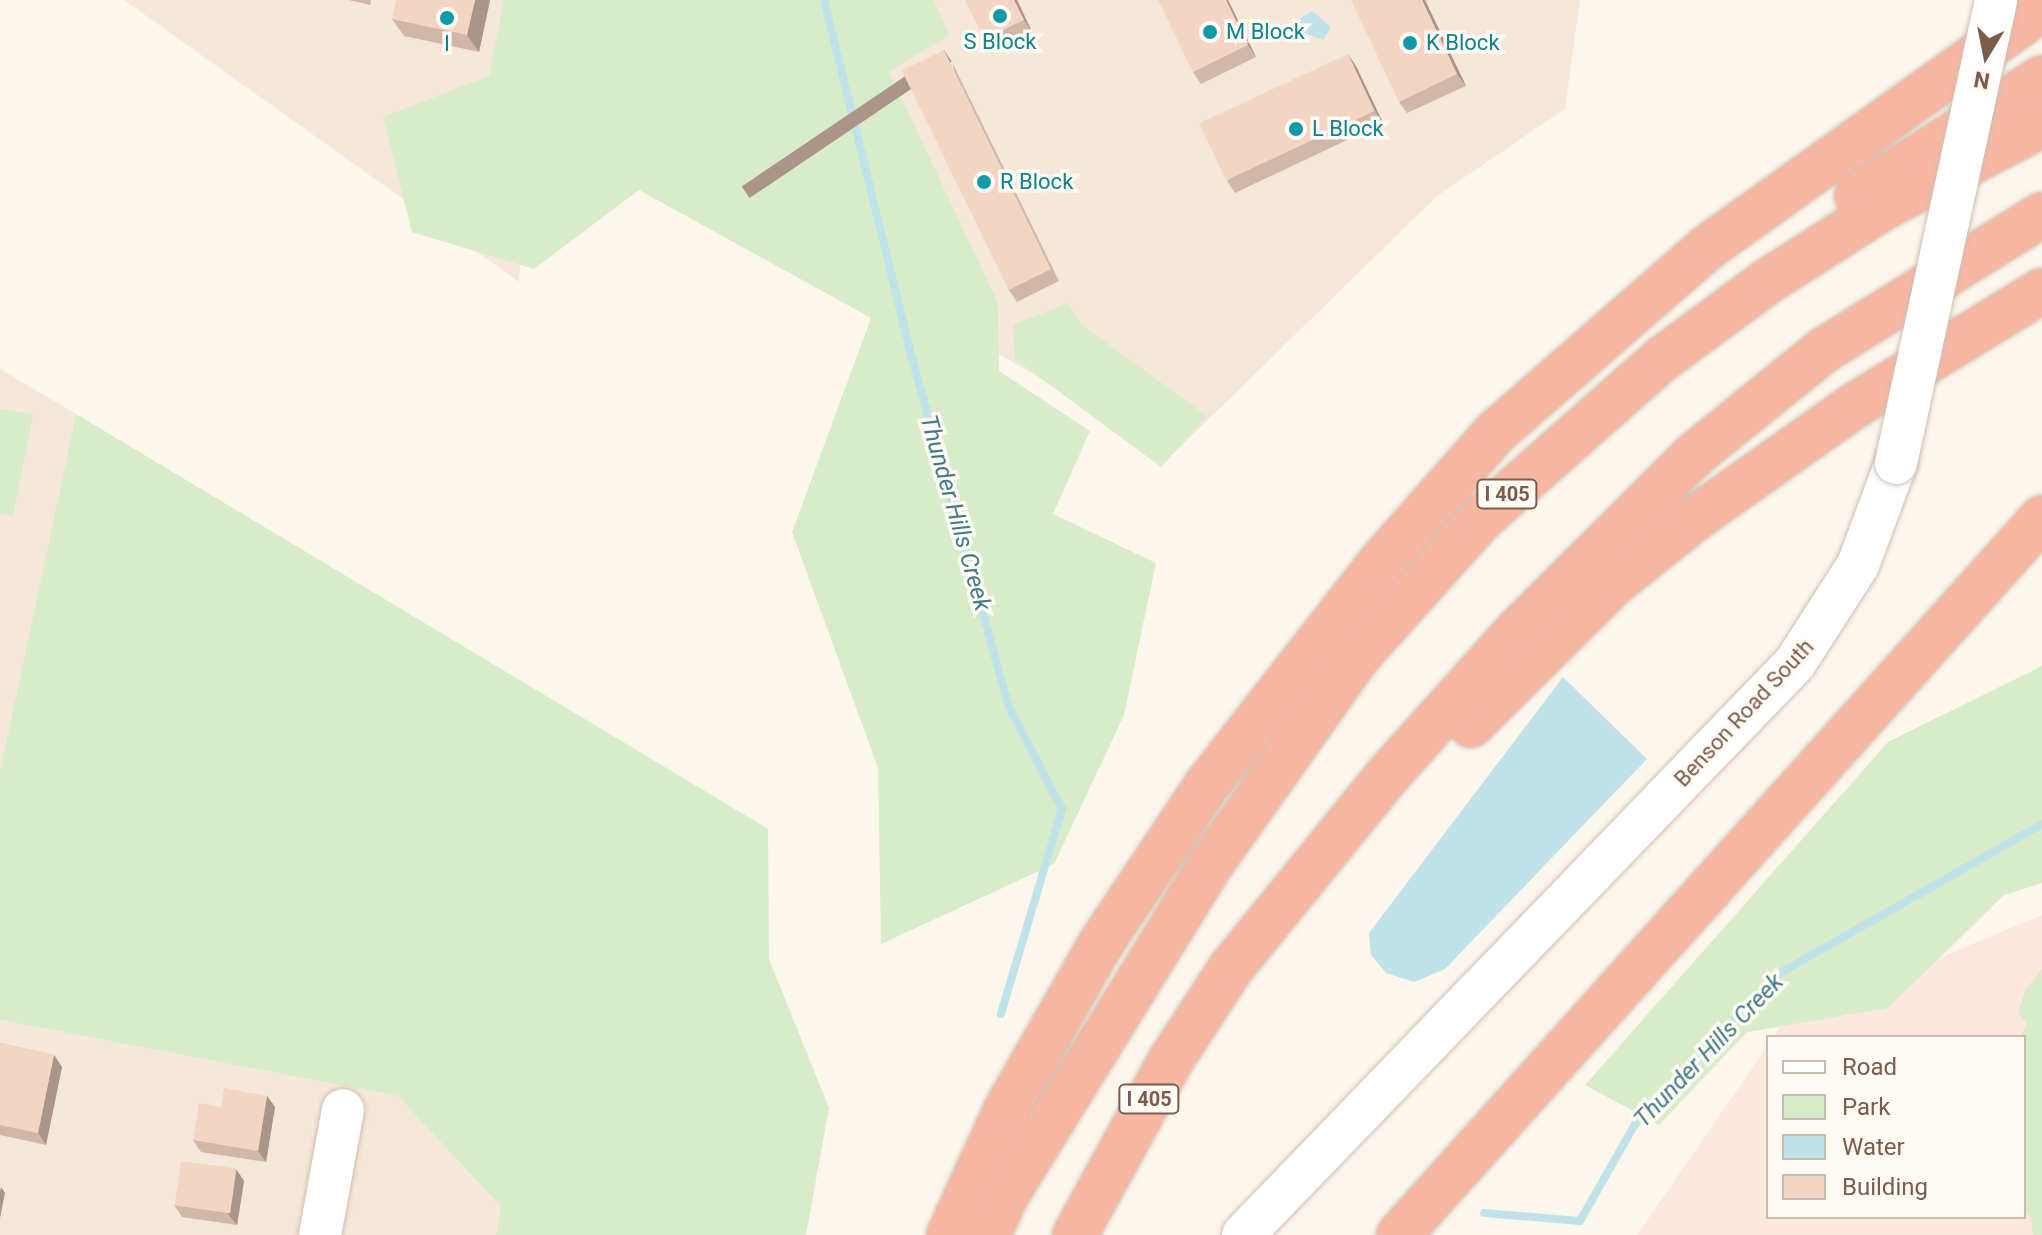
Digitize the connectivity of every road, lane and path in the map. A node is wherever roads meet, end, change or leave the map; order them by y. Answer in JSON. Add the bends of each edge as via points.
{"nodes":[{"id":1,"x":1996,"y":0,"type":"edge"},
{"id":2,"x":2042,"y":9,"type":"edge"},
{"id":3,"x":2042,"y":78,"type":"edge"},
{"id":4,"x":2042,"y":125,"type":"edge"},
{"id":5,"x":2042,"y":215,"type":"edge"},
{"id":6,"x":1768,"y":281,"type":"junction"},
{"id":7,"x":2042,"y":291,"type":"edge"},
{"id":8,"x":2042,"y":518,"type":"edge"},
{"id":9,"x":1231,"y":968,"type":"junction"},
{"id":10,"x":343,"y":1110,"type":"dead end"},
{"id":11,"x":320,"y":1235,"type":"edge"},
{"id":12,"x":949,"y":1235,"type":"edge"},
{"id":13,"x":988,"y":1235,"type":"edge"},
{"id":14,"x":1075,"y":1235,"type":"edge"},
{"id":15,"x":1243,"y":1235,"type":"edge"},
{"id":16,"x":1399,"y":1235,"type":"edge"}],
"edges":[{"from":1,"to":15,"type":"street","name":"Benson Road South","bridge":true,"via":[[1896,463],[1858,565],[1795,663]]},
{"from":2,"to":12,"type":"highway","via":[[1708,247],[1496,432],[1380,563],[1206,786],[1102,942],[1006,1110]]},
{"from":3,"to":6,"type":"highway","via":[[1851,200]]},
{"from":4,"to":6,"type":"highway","number":"I 405","via":[[1884,207]]},
{"from":5,"to":9,"type":"highway","number":"I 405","via":[[1824,350],[1693,456],[1517,631],[1387,776]]},
{"from":6,"to":13,"type":"highway","number":"I 405","via":[[1569,437],[1481,519],[1358,656],[1154,949],[1005,1197]]},
{"from":7,"to":9,"type":"highway","via":[[1854,406],[1614,583],[1457,740],[1344,869]]},
{"from":8,"to":16,"type":"highway"},
{"from":9,"to":14,"type":"highway","number":"I 405","via":[[1171,1060]]},
{"from":10,"to":11,"type":"street"}]}
